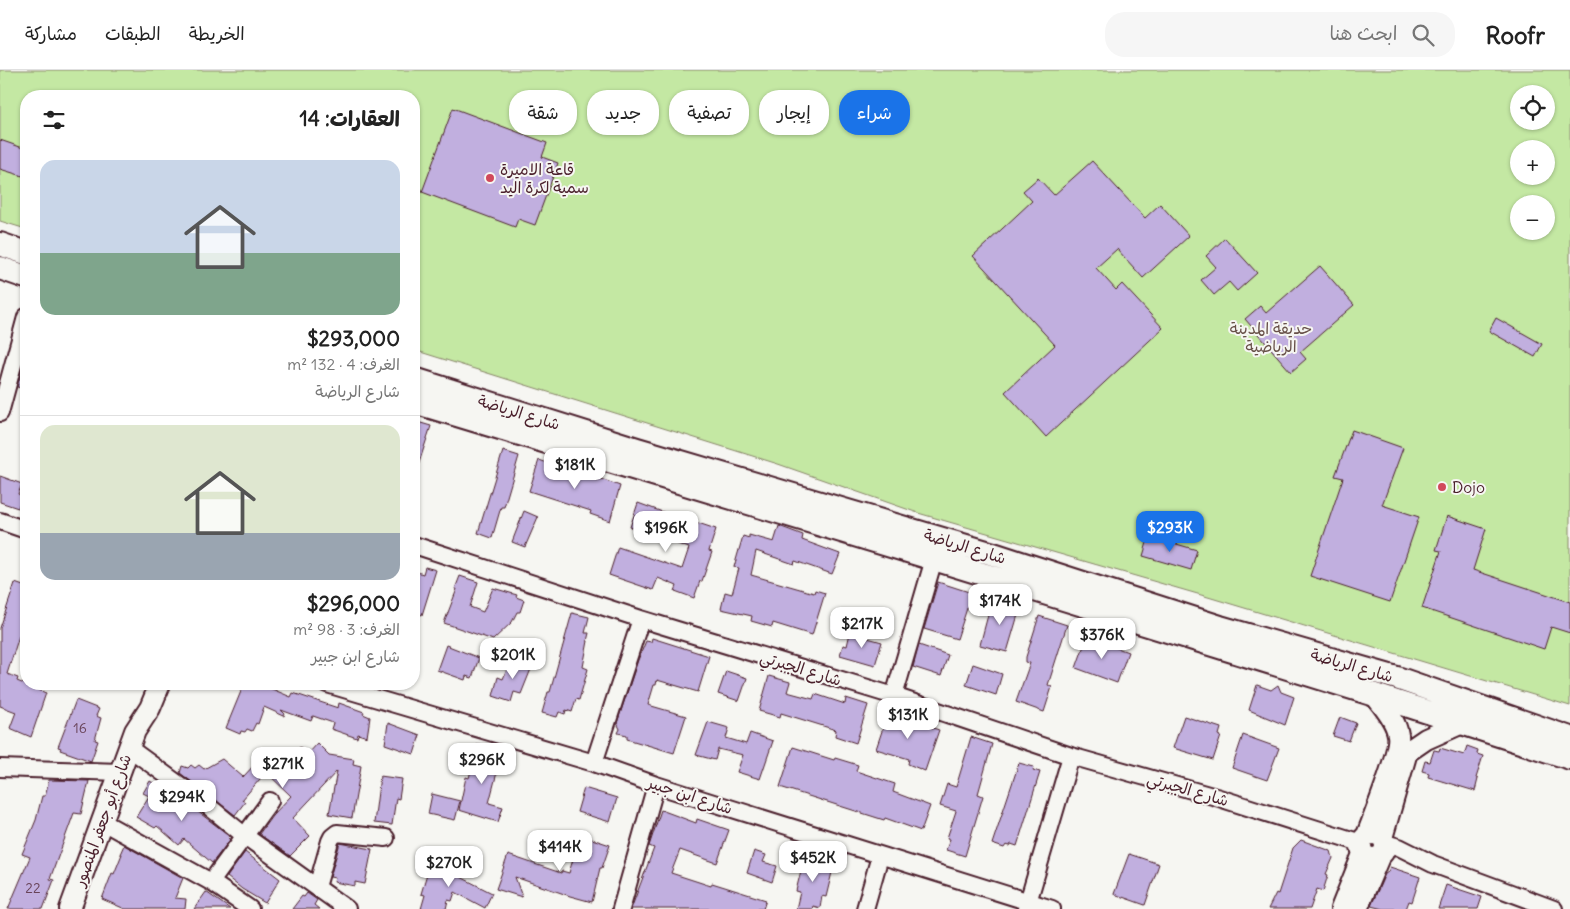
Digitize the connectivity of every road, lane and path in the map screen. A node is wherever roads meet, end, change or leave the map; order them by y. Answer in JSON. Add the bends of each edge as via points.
{"nodes":[{"id":1,"x":0,"y":244,"type":"edge"},
{"id":2,"x":20,"y":251,"type":"edge"},
{"id":3,"x":0,"y":268,"type":"edge"},
{"id":4,"x":20,"y":275,"type":"edge"},
{"id":5,"x":20,"y":339,"type":"edge"},
{"id":6,"x":420,"y":381,"type":"edge"},
{"id":7,"x":420,"y":403,"type":"edge"},
{"id":8,"x":0,"y":413,"type":"edge"},
{"id":9,"x":550,"y":432,"type":"junction"},
{"id":10,"x":0,"y":521,"type":"edge"},
{"id":11,"x":20,"y":528,"type":"edge"},
{"id":12,"x":420,"y":547,"type":"edge"},
{"id":13,"x":934,"y":560,"type":"junction"},
{"id":14,"x":641,"y":619,"type":"junction"},
{"id":15,"x":1255,"y":648,"type":"junction"},
{"id":16,"x":144,"y":690,"type":"edge"},
{"id":17,"x":158,"y":690,"type":"edge"},
{"id":18,"x":367,"y":690,"type":"edge"},
{"id":19,"x":894,"y":696,"type":"junction"},
{"id":20,"x":1375,"y":696,"type":"junction"},
{"id":21,"x":1462,"y":723,"type":"junction"},
{"id":22,"x":1570,"y":738,"type":"edge"},
{"id":23,"x":132,"y":740,"type":"junction"},
{"id":24,"x":1071,"y":756,"type":"junction"},
{"id":25,"x":1570,"y":758,"type":"edge"},
{"id":26,"x":594,"y":763,"type":"junction"},
{"id":27,"x":0,"y":768,"type":"edge"},
{"id":28,"x":120,"y":772,"type":"junction"},
{"id":29,"x":656,"y":785,"type":"junction"},
{"id":30,"x":270,"y":801,"type":"dead end"},
{"id":31,"x":101,"y":821,"type":"junction"},
{"id":32,"x":245,"y":836,"type":"junction"},
{"id":33,"x":386,"y":838,"type":"dead end"},
{"id":34,"x":1374,"y":846,"type":"junction"},
{"id":35,"x":880,"y":856,"type":"junction"},
{"id":36,"x":211,"y":882,"type":"junction"},
{"id":37,"x":317,"y":887,"type":"junction"},
{"id":38,"x":1027,"y":905,"type":"edge"},
{"id":39,"x":70,"y":909,"type":"edge"},
{"id":40,"x":250,"y":909,"type":"edge"},
{"id":41,"x":347,"y":909,"type":"edge"},
{"id":42,"x":621,"y":909,"type":"edge"},
{"id":43,"x":865,"y":909,"type":"edge"},
{"id":44,"x":1052,"y":909,"type":"edge"},
{"id":45,"x":1341,"y":909,"type":"edge"},
{"id":46,"x":1357,"y":909,"type":"edge"},
{"id":47,"x":1554,"y":909,"type":"edge"}],
"edges":[{"from":1,"to":2,"type":"main road"},
{"from":3,"to":4,"type":"main road"},
{"from":5,"to":8,"type":"street"},
{"from":6,"to":9,"type":"main road","name":"شارع الرياضة"},
{"from":7,"to":9,"type":"main road","name":"شارع الرياضة"},
{"from":9,"to":13,"type":"main road","name":"شارع الرياضة"},
{"from":9,"to":15,"type":"main road","name":"شارع الرياضة","via":[[637,449],[990,553]]},
{"from":10,"to":11,"type":"street"},
{"from":12,"to":14,"type":"street","name":"شارع الجبرتي"},
{"from":13,"to":15,"type":"main road","name":"شارع الرياضة"},
{"from":13,"to":19,"type":"street"},
{"from":14,"to":19,"type":"street","name":"شارع الجبرتي"},
{"from":14,"to":26,"type":"street"},
{"from":15,"to":20,"type":"main road","name":"شارع الرياضة"},
{"from":15,"to":22,"type":"main road","name":"شارع الرياضة","via":[[1397,678]]},
{"from":16,"to":23,"type":"street","name":"شارع أبو جعفر المنصور"},
{"from":17,"to":23,"type":"street","name":"شارع أبو جعفر المنصور"},
{"from":18,"to":26,"type":"street","name":"شارع ابن جبير","via":[[457,724]]},
{"from":19,"to":24,"type":"street","name":"شارع الجبرتي"},
{"from":20,"to":21,"type":"main road","name":"شارع الرياضة"},
{"from":20,"to":34,"type":"street","via":[[1396,725],[1399,737]]},
{"from":21,"to":25,"type":"main road","name":"شارع الرياضة"},
{"from":21,"to":34,"type":"street","via":[[1426,739],[1408,752]]},
{"from":23,"to":28,"type":"street","name":"شارع أبو جعفر المنصور"},
{"from":23,"to":32,"type":"street"},
{"from":24,"to":34,"type":"street","name":"شارع الجبرتي"},
{"from":24,"to":38,"type":"street"},
{"from":26,"to":29,"type":"street","name":"شارع ابن جبير"},
{"from":27,"to":28,"type":"street"},
{"from":28,"to":31,"type":"street","name":"شارع أبو جعفر المنصور"},
{"from":29,"to":35,"type":"street","name":"شارع ابن جبير"},
{"from":29,"to":42,"type":"street"},
{"from":30,"to":32,"type":"street"},
{"from":31,"to":36,"type":"street"},
{"from":31,"to":39,"type":"street","name":"شارع أبو جعفر المنصور"},
{"from":32,"to":36,"type":"street"},
{"from":32,"to":37,"type":"street"},
{"from":33,"to":37,"type":"street","via":[[335,834]]},
{"from":34,"to":45,"type":"street"},
{"from":34,"to":46,"type":"street"},
{"from":34,"to":47,"type":"street","name":"شارع الجبرتي","via":[[1433,864]]},
{"from":35,"to":38,"type":"street","name":"شارع ابن جبير"},
{"from":35,"to":43,"type":"street"},
{"from":36,"to":40,"type":"street"},
{"from":37,"to":41,"type":"street"},
{"from":38,"to":44,"type":"street","name":"شارع ابن جبير"}]}
